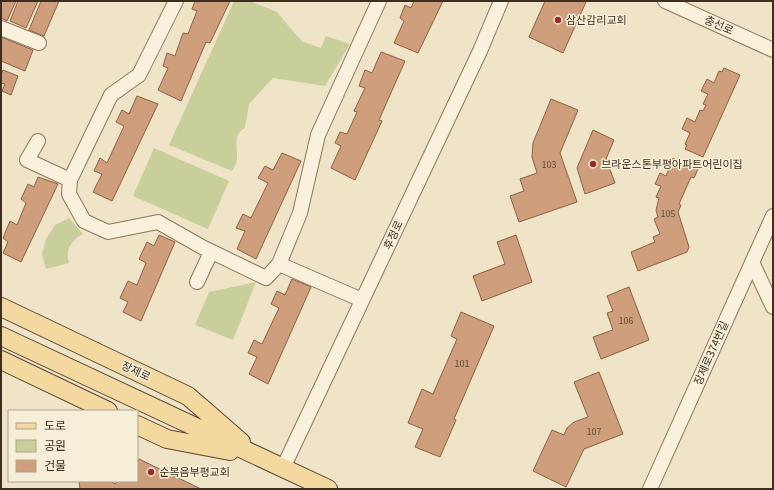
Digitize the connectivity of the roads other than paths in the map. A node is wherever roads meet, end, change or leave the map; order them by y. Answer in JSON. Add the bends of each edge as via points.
{"nodes":[{"id":1,"x":176,"y":1,"type":"edge"},
{"id":2,"x":379,"y":1,"type":"edge"},
{"id":3,"x":501,"y":1,"type":"edge"},
{"id":4,"x":665,"y":1,"type":"edge"},
{"id":5,"x":1,"y":28,"type":"edge"},
{"id":6,"x":38,"y":43,"type":"dead end"},
{"id":7,"x":773,"y":50,"type":"edge"},
{"id":8,"x":38,"y":141,"type":"dead end"},
{"id":9,"x":70,"y":180,"type":"junction"},
{"id":10,"x":773,"y":216,"type":"edge"},
{"id":11,"x":211,"y":252,"type":"junction"},
{"id":12,"x":752,"y":262,"type":"junction"},
{"id":13,"x":279,"y":264,"type":"junction"},
{"id":14,"x":197,"y":282,"type":"dead end"},
{"id":15,"x":362,"y":300,"type":"junction"},
{"id":16,"x":773,"y":306,"type":"edge"},
{"id":17,"x":1,"y":307,"type":"edge"},
{"id":18,"x":1,"y":336,"type":"edge"},
{"id":19,"x":1,"y":360,"type":"edge"},
{"id":20,"x":106,"y":410,"type":"edge"},
{"id":21,"x":138,"y":426,"type":"edge"},
{"id":22,"x":257,"y":456,"type":"junction"},
{"id":23,"x":283,"y":468,"type":"junction"},
{"id":24,"x":651,"y":488,"type":"edge"},
{"id":25,"x":328,"y":489,"type":"edge"}],
"edges":[{"from":1,"to":9,"type":"street","via":[[139,75],[111,95]]},
{"from":2,"to":13,"type":"street","via":[[318,136],[300,213]]},
{"from":3,"to":15,"type":"street","name":"후정로","via":[[480,52]]},
{"from":4,"to":7,"type":"street","name":"충선로"},
{"from":5,"to":6,"type":"street"},
{"from":8,"to":9,"type":"street","via":[[27,160]]},
{"from":9,"to":11,"type":"street","via":[[69,194],[84,222],[108,232],[158,222]]},
{"from":10,"to":12,"type":"street","name":"장제로374번길"},
{"from":11,"to":13,"type":"street","via":[[266,278]]},
{"from":11,"to":14,"type":"street"},
{"from":12,"to":16,"type":"street"},
{"from":12,"to":24,"type":"street","name":"장제로374번길"},
{"from":13,"to":15,"type":"street"},
{"from":15,"to":23,"type":"street","name":"후정로"},
{"from":17,"to":22,"type":"main road","name":"장제로","via":[[188,396]]},
{"from":18,"to":22,"type":"main road","name":"장제로"},
{"from":19,"to":20,"type":"main road"},
{"from":21,"to":22,"type":"main road","name":"장제로","via":[[167,440]]},
{"from":22,"to":23,"type":"main road","name":"장제로"},
{"from":23,"to":25,"type":"main road","name":"장제로"}]}
